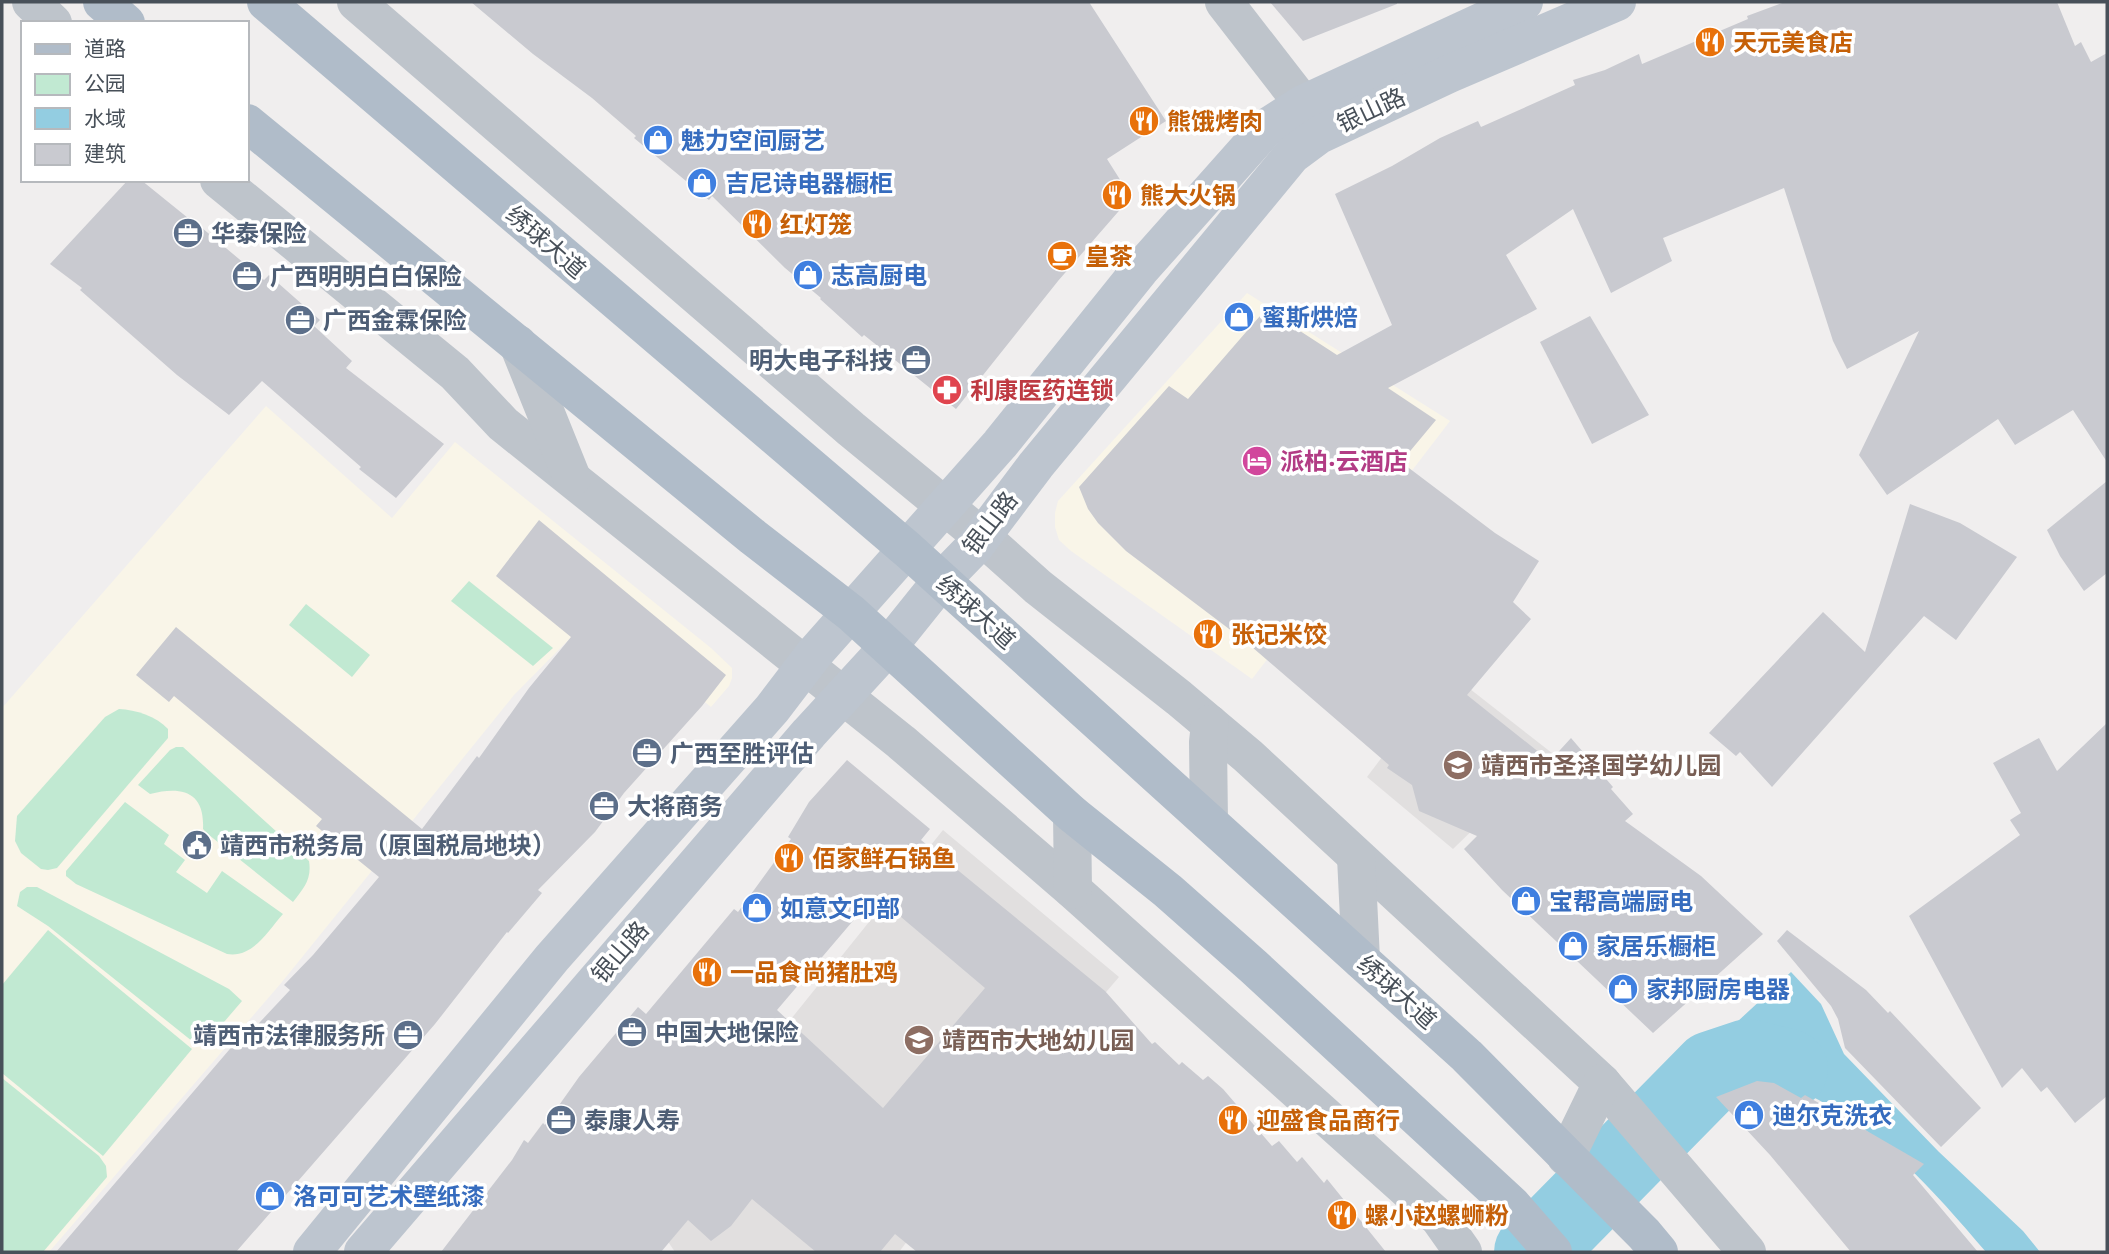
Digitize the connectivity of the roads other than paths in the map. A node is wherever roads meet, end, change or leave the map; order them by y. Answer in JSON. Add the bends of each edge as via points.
{"nodes":[{"id":1,"x":31,"y":2,"type":"edge"},
{"id":2,"x":102,"y":2,"type":"edge"},
{"id":3,"x":356,"y":2,"type":"edge"},
{"id":4,"x":1224,"y":2,"type":"edge"},
{"id":5,"x":1524,"y":2,"type":"edge"},
{"id":6,"x":1617,"y":2,"type":"edge"},
{"id":7,"x":271,"y":4,"type":"edge"},
{"id":8,"x":50,"y":21,"type":"edge"},
{"id":9,"x":124,"y":21,"type":"edge"},
{"id":10,"x":1303,"y":103,"type":"junction"},
{"id":11,"x":248,"y":124,"type":"edge"},
{"id":12,"x":221,"y":182,"type":"edge"},
{"id":13,"x":518,"y":344,"type":"junction"},
{"id":14,"x":574,"y":481,"type":"junction"},
{"id":15,"x":944,"y":506,"type":"junction"},
{"id":16,"x":981,"y":536,"type":"junction"},
{"id":17,"x":908,"y":550,"type":"junction"},
{"id":18,"x":941,"y":582,"type":"junction"},
{"id":19,"x":851,"y":614,"type":"junction"},
{"id":20,"x":888,"y":647,"type":"junction"},
{"id":21,"x":804,"y":666,"type":"junction"},
{"id":22,"x":843,"y":698,"type":"junction"},
{"id":23,"x":1210,"y":724,"type":"junction"},
{"id":24,"x":1072,"y":814,"type":"junction"},
{"id":25,"x":1209,"y":822,"type":"junction"},
{"id":26,"x":1356,"y":857,"type":"junction"},
{"id":27,"x":1073,"y":890,"type":"junction"},
{"id":28,"x":1361,"y":960,"type":"junction"},
{"id":29,"x":1602,"y":1083,"type":"junction"},
{"id":30,"x":1566,"y":1157,"type":"junction"},
{"id":31,"x":1651,"y":1243,"type":"edge"},
{"id":32,"x":312,"y":1252,"type":"edge"},
{"id":33,"x":363,"y":1252,"type":"edge"},
{"id":34,"x":1463,"y":1252,"type":"edge"},
{"id":35,"x":1553,"y":1252,"type":"edge"},
{"id":36,"x":1747,"y":1252,"type":"edge"}],
"edges":[{"from":1,"to":8,"type":"street"},
{"from":2,"to":9,"type":"main road"},
{"from":3,"to":15,"type":"street"},
{"from":4,"to":10,"type":"street"},
{"from":5,"to":10,"type":"main road","name":"银山路"},
{"from":6,"to":16,"type":"main road","name":"银山路","via":[[1319,135],[1292,155]]},
{"from":7,"to":17,"type":"main road","name":"绣球大道"},
{"from":10,"to":15,"type":"main road","name":"银山路","via":[[1267,127],[1140,270]]},
{"from":11,"to":13,"type":"main road"},
{"from":12,"to":14,"type":"street","via":[[455,373],[503,424]]},
{"from":13,"to":14,"type":"street"},
{"from":13,"to":19,"type":"main road"},
{"from":14,"to":21,"type":"street"},
{"from":15,"to":16,"type":"street"},
{"from":15,"to":17,"type":"main road","name":"银山路"},
{"from":16,"to":18,"type":"main road","name":"银山路"},
{"from":16,"to":23,"type":"street"},
{"from":17,"to":18,"type":"main road","name":"绣球大道"},
{"from":17,"to":19,"type":"main road","name":"银山路"},
{"from":18,"to":20,"type":"main road","name":"银山路"},
{"from":18,"to":25,"type":"main road","name":"绣球大道"},
{"from":19,"to":20,"type":"main road"},
{"from":19,"to":21,"type":"main road","name":"银山路"},
{"from":20,"to":22,"type":"main road","name":"银山路"},
{"from":20,"to":24,"type":"main road"},
{"from":21,"to":22,"type":"street"},
{"from":21,"to":32,"type":"main road","name":"银山路","via":[[772,709],[552,958]]},
{"from":22,"to":27,"type":"street"},
{"from":22,"to":33,"type":"main road","name":"银山路"},
{"from":23,"to":25,"type":"street"},
{"from":23,"to":26,"type":"street"},
{"from":24,"to":27,"type":"street"},
{"from":24,"to":35,"type":"main road","via":[[1254,967],[1512,1205]]},
{"from":25,"to":28,"type":"main road","name":"绣球大道"},
{"from":26,"to":28,"type":"street"},
{"from":26,"to":29,"type":"street"},
{"from":27,"to":34,"type":"street","via":[[1439,1218]]},
{"from":28,"to":30,"type":"main road","name":"绣球大道","via":[[1467,1056]]},
{"from":29,"to":30,"type":"street"},
{"from":29,"to":36,"type":"street"},
{"from":30,"to":31,"type":"main road","name":"绣球大道"}]}
